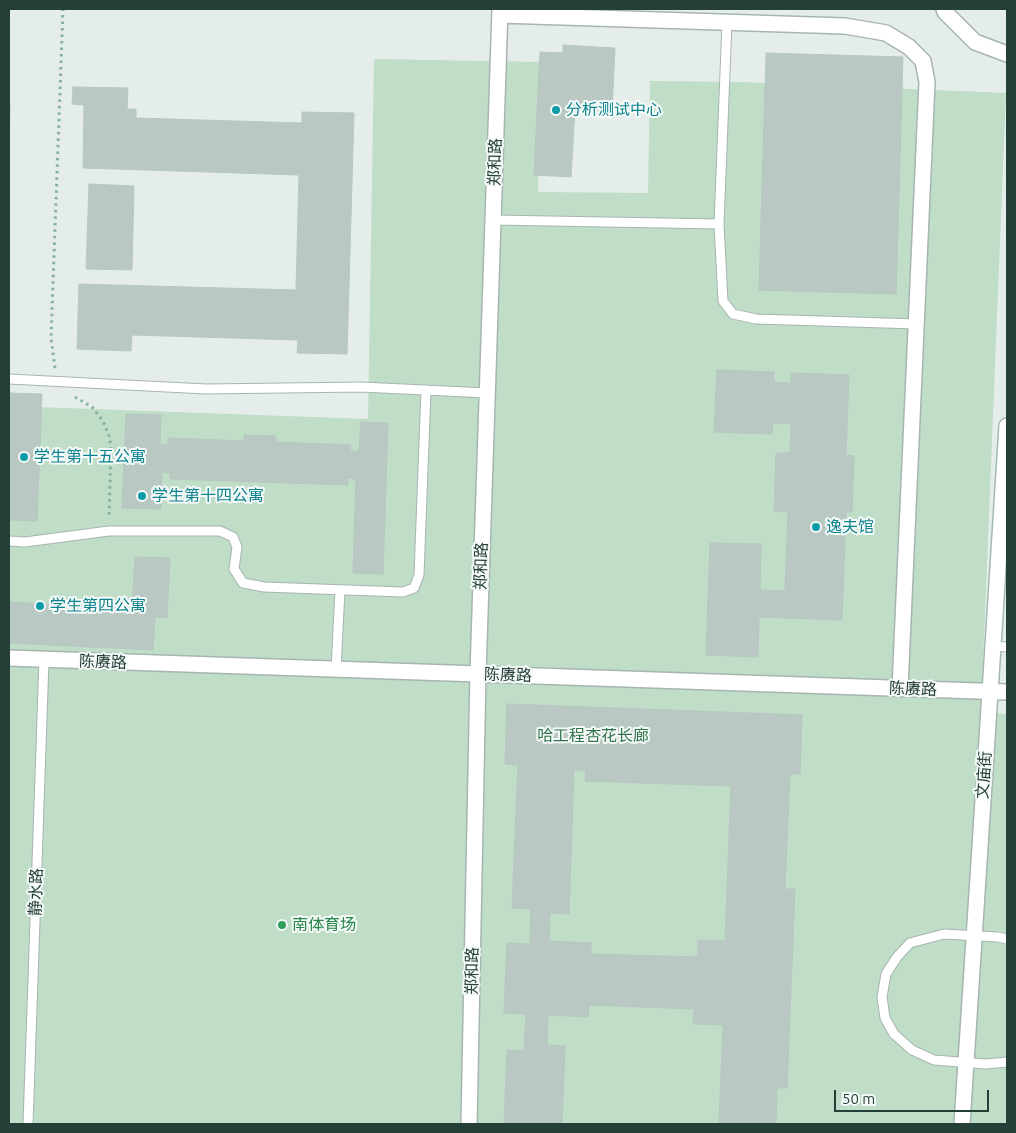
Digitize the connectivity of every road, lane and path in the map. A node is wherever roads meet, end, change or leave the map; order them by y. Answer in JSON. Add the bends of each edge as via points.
{"nodes":[{"id":1,"x":63,"y":9,"type":"edge"},
{"id":2,"x":944,"y":9,"type":"edge"},
{"id":3,"x":500,"y":12,"type":"edge"},
{"id":4,"x":727,"y":22,"type":"junction"},
{"id":5,"x":1007,"y":54,"type":"edge"},
{"id":6,"x":493,"y":220,"type":"junction"},
{"id":7,"x":719,"y":224,"type":"junction"},
{"id":8,"x":917,"y":324,"type":"junction"},
{"id":9,"x":9,"y":379,"type":"edge"},
{"id":10,"x":61,"y":381,"type":"junction"},
{"id":11,"x":426,"y":390,"type":"junction"},
{"id":12,"x":487,"y":393,"type":"junction"},
{"id":13,"x":1007,"y":426,"type":"edge"},
{"id":14,"x":109,"y":531,"type":"junction"},
{"id":15,"x":9,"y":541,"type":"edge"},
{"id":16,"x":340,"y":590,"type":"junction"},
{"id":17,"x":1000,"y":646,"type":"edge"},
{"id":18,"x":9,"y":658,"type":"edge"},
{"id":19,"x":44,"y":660,"type":"junction"},
{"id":20,"x":336,"y":669,"type":"junction"},
{"id":21,"x":478,"y":674,"type":"junction"},
{"id":22,"x":900,"y":688,"type":"junction"},
{"id":23,"x":990,"y":691,"type":"junction"},
{"id":24,"x":1007,"y":692,"type":"edge"},
{"id":25,"x":974,"y":935,"type":"junction"},
{"id":26,"x":1007,"y":939,"type":"edge"},
{"id":27,"x":966,"y":1062,"type":"junction"},
{"id":28,"x":1007,"y":1062,"type":"edge"},
{"id":29,"x":28,"y":1124,"type":"edge"},
{"id":30,"x":469,"y":1124,"type":"edge"},
{"id":31,"x":962,"y":1124,"type":"edge"}],
"edges":[{"from":1,"to":10,"type":"path","via":[[51,338],[55,370]]},
{"from":2,"to":5,"type":"street","via":[[975,42]]},
{"from":3,"to":4,"type":"street"},
{"from":3,"to":6,"type":"street","name":"郑和路"},
{"from":4,"to":7,"type":"lane"},
{"from":4,"to":8,"type":"street","via":[[845,26],[886,33],[923,61],[927,82]]},
{"from":6,"to":7,"type":"lane"},
{"from":6,"to":12,"type":"street","name":"郑和路"},
{"from":7,"to":8,"type":"lane","via":[[723,301],[733,314],[756,319]]},
{"from":8,"to":22,"type":"street"},
{"from":9,"to":10,"type":"lane"},
{"from":10,"to":11,"type":"lane","via":[[206,388]]},
{"from":10,"to":14,"type":"path","via":[[75,398],[92,407],[103,420],[109,436]]},
{"from":11,"to":12,"type":"lane"},
{"from":11,"to":16,"type":"lane","via":[[419,575],[414,588],[404,592]]},
{"from":12,"to":21,"type":"street","name":"郑和路"},
{"from":13,"to":17,"type":"street","name":"文庙街"},
{"from":14,"to":15,"type":"lane","via":[[25,542]]},
{"from":14,"to":16,"type":"lane","via":[[220,531],[233,537],[237,547],[234,570],[243,583]]},
{"from":16,"to":20,"type":"lane"},
{"from":17,"to":23,"type":"street","name":"文庙街"},
{"from":18,"to":19,"type":"street","name":"陈赓路"},
{"from":19,"to":20,"type":"street","name":"陈赓路"},
{"from":19,"to":29,"type":"lane","name":"静水路"},
{"from":20,"to":21,"type":"street","name":"陈赓路"},
{"from":21,"to":22,"type":"street","name":"陈赓路"},
{"from":21,"to":30,"type":"street","name":"郑和路"},
{"from":22,"to":23,"type":"street","name":"陈赓路"},
{"from":23,"to":24,"type":"street","name":"陈赓路"},
{"from":23,"to":25,"type":"street","name":"文庙街"},
{"from":25,"to":26,"type":"lane"},
{"from":25,"to":27,"type":"street","name":"文庙街"},
{"from":25,"to":27,"type":"lane","via":[[944,934],[910,943],[886,974],[882,997],[885,1018],[894,1034],[912,1050],[934,1060]]},
{"from":27,"to":28,"type":"lane"},
{"from":27,"to":31,"type":"street","name":"文庙街"}]}
